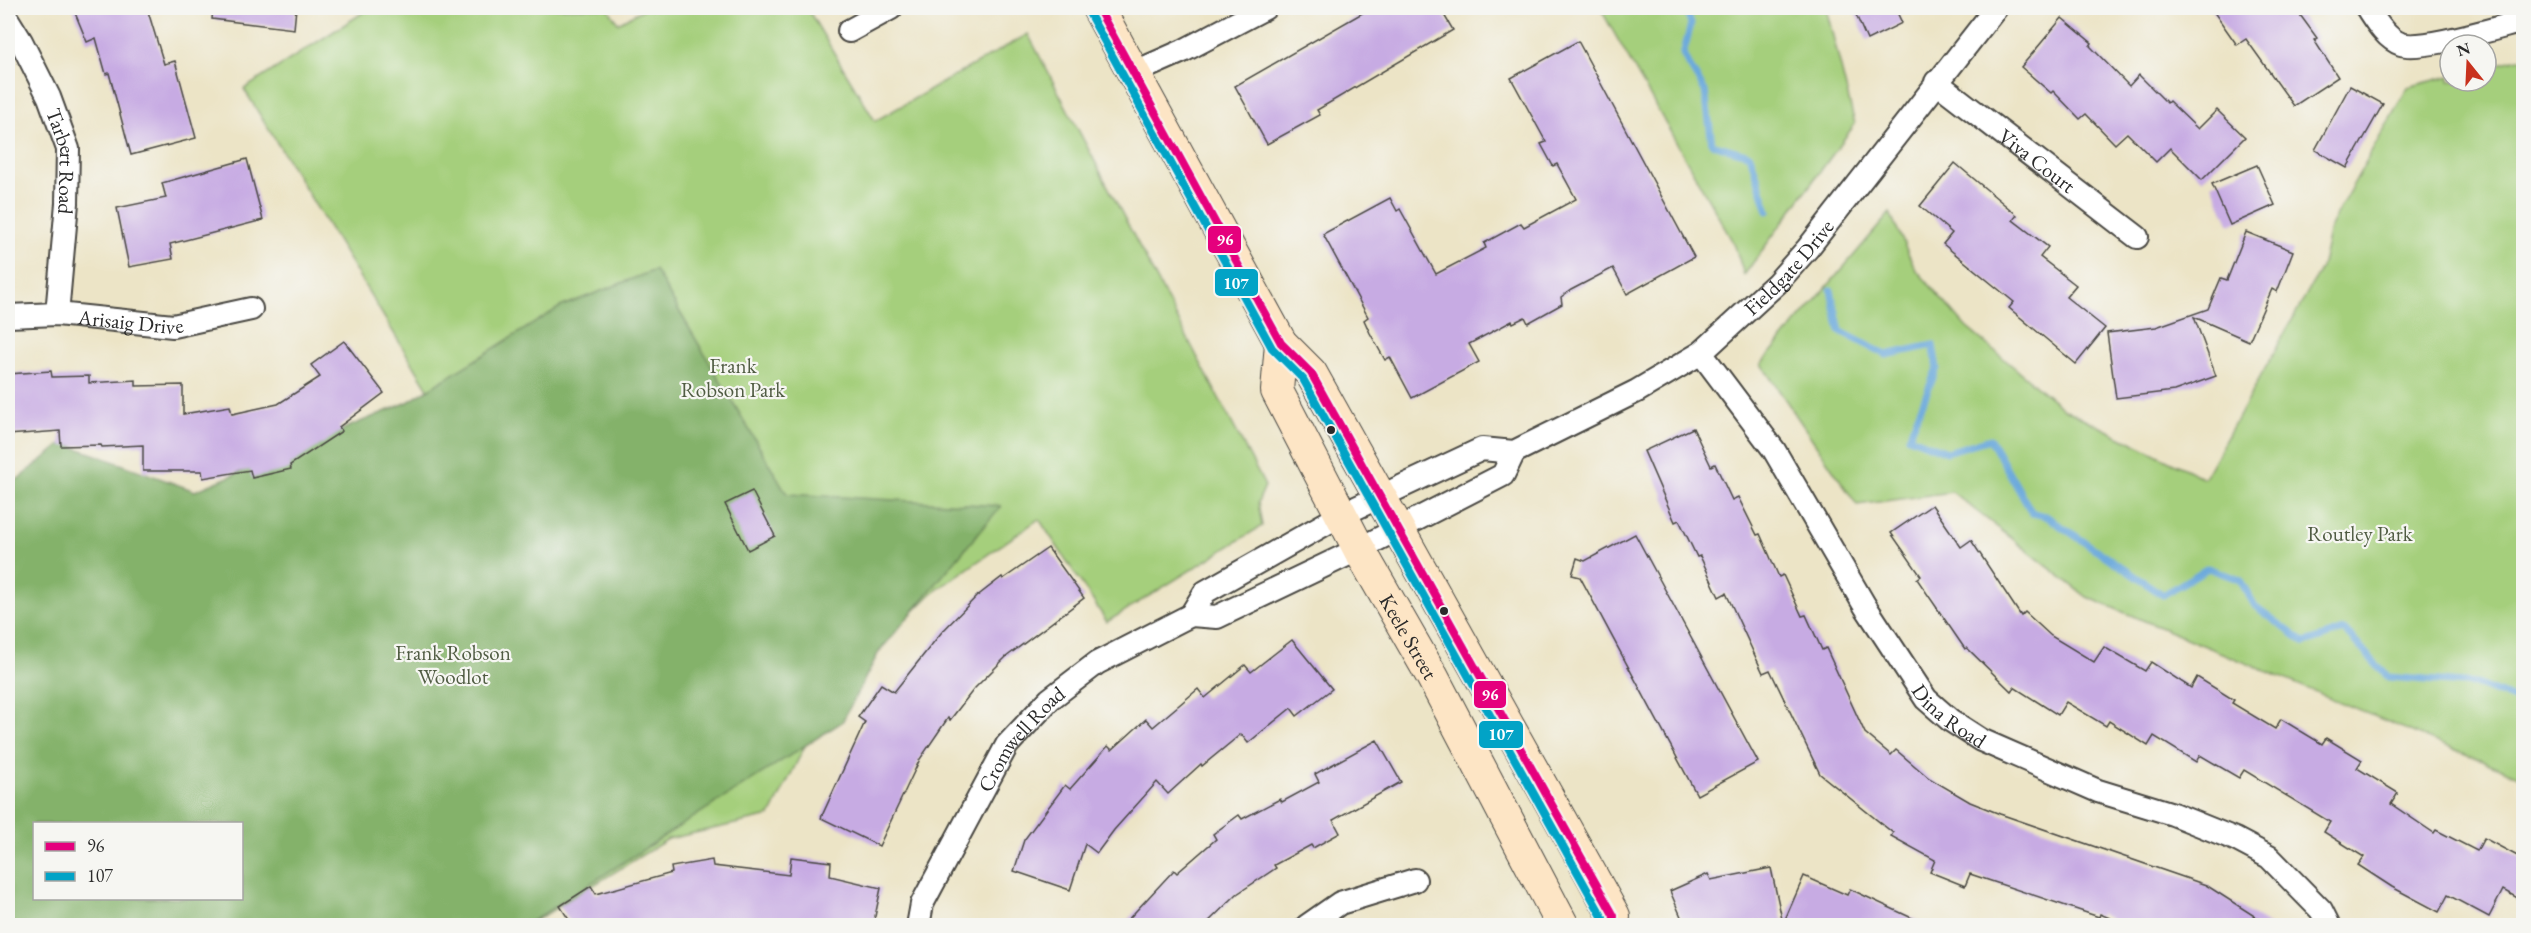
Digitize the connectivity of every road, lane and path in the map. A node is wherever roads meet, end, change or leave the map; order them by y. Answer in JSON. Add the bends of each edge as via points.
{"nodes":[{"id":1,"x":891,"y":8,"type":"edge"},
{"id":2,"x":1098,"y":8,"type":"edge"},
{"id":3,"x":1265,"y":8,"type":"edge"},
{"id":4,"x":1996,"y":8,"type":"edge"},
{"id":5,"x":2367,"y":8,"type":"edge"},
{"id":6,"x":8,"y":20,"type":"edge"},
{"id":7,"x":2523,"y":21,"type":"edge"},
{"id":8,"x":849,"y":31,"type":"dead end"},
{"id":9,"x":1133,"y":73,"type":"junction"},
{"id":10,"x":1936,"y":82,"type":"junction"},
{"id":11,"x":2137,"y":237,"type":"dead end"},
{"id":12,"x":251,"y":309,"type":"dead end"},
{"id":13,"x":57,"y":314,"type":"junction"},
{"id":14,"x":8,"y":316,"type":"edge"},
{"id":15,"x":1281,"y":343,"type":"junction"},
{"id":16,"x":1701,"y":353,"type":"junction"},
{"id":17,"x":1514,"y":452,"type":"junction"},
{"id":18,"x":1380,"y":496,"type":"junction"},
{"id":19,"x":1341,"y":515,"type":"junction"},
{"id":20,"x":1398,"y":530,"type":"junction"},
{"id":21,"x":1359,"y":549,"type":"junction"},
{"id":22,"x":1191,"y":615,"type":"junction"},
{"id":23,"x":1415,"y":880,"type":"dead end"},
{"id":24,"x":918,"y":926,"type":"edge"},
{"id":25,"x":1307,"y":926,"type":"edge"},
{"id":26,"x":1563,"y":926,"type":"edge"},
{"id":27,"x":1613,"y":926,"type":"edge"},
{"id":28,"x":2329,"y":926,"type":"edge"}],
"edges":[{"from":1,"to":8,"type":"street"},
{"from":2,"to":9,"type":"main road","name":"Keele Street"},
{"from":3,"to":9,"type":"street"},
{"from":4,"to":10,"type":"street","name":"Fieldgate Drive"},
{"from":5,"to":7,"type":"street","via":[[2381,29],[2401,44],[2426,44]]},
{"from":6,"to":13,"type":"street","name":"Tarbert Road","via":[[49,97],[68,149]]},
{"from":9,"to":15,"type":"main road","name":"Keele Street"},
{"from":10,"to":11,"type":"street","name":"Viva Court"},
{"from":10,"to":16,"type":"street","name":"Fieldgate Drive","via":[[1808,248],[1777,283]]},
{"from":12,"to":13,"type":"street","name":"Arisaig Drive","via":[[173,326]]},
{"from":13,"to":14,"type":"street","name":"Arisaig Drive"},
{"from":15,"to":18,"type":"main road","name":"Keele Street","via":[[1311,373]]},
{"from":15,"to":19,"type":"main road","name":"Keele Street","via":[[1276,391]]},
{"from":16,"to":17,"type":"street","name":"Fieldgate Drive"},
{"from":16,"to":28,"type":"street","name":"Dina Road","via":[[1774,450],[1865,606],[1926,699],[1981,740],[2098,791],[2173,814],[2235,839],[2269,857],[2321,909]]},
{"from":17,"to":18,"type":"street","via":[[1482,449]]},
{"from":17,"to":20,"type":"street","via":[[1503,475]]},
{"from":18,"to":19,"type":"street"},
{"from":18,"to":20,"type":"main road","name":"Keele Street"},
{"from":19,"to":21,"type":"main road","name":"Keele Street"},
{"from":19,"to":22,"type":"street","name":"Cromwell Road","via":[[1204,592]]},
{"from":20,"to":21,"type":"street"},
{"from":20,"to":27,"type":"main road","name":"Keele Street","via":[[1614,916]]},
{"from":21,"to":22,"type":"street","name":"Cromwell Road","via":[[1217,617]]},
{"from":21,"to":26,"type":"main road","name":"Keele Street","via":[[1432,676]]},
{"from":22,"to":24,"type":"street","name":"Cromwell Road","via":[[1097,663],[1050,699],[1007,745],[922,904]]},
{"from":23,"to":25,"type":"street","via":[[1340,903]]}]}
